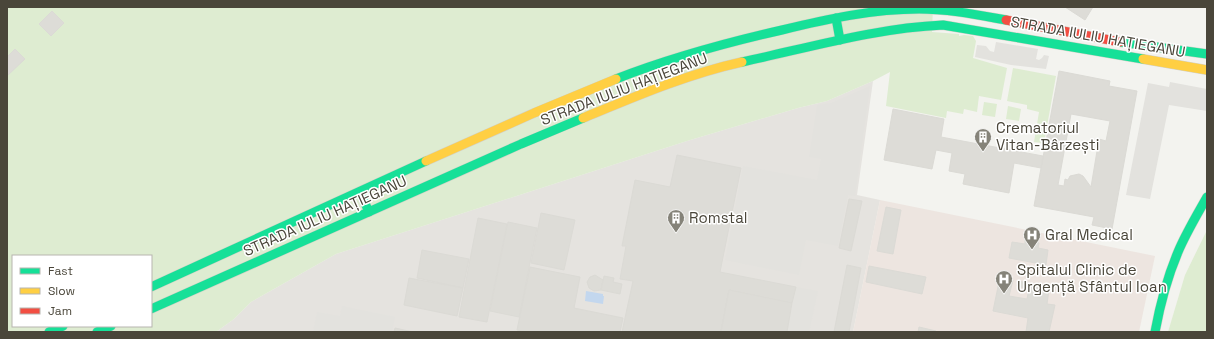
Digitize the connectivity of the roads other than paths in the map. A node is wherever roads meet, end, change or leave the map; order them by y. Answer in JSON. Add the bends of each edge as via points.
{"nodes":[{"id":1,"x":836,"y":18,"type":"junction"},
{"id":2,"x":840,"y":40,"type":"junction"},
{"id":3,"x":1207,"y":54,"type":"edge"},
{"id":4,"x":1207,"y":70,"type":"edge"},
{"id":5,"x":360,"y":192,"type":"junction"},
{"id":6,"x":1207,"y":197,"type":"edge"},
{"id":7,"x":369,"y":212,"type":"junction"},
{"id":8,"x":152,"y":287,"type":"edge"},
{"id":9,"x":152,"y":309,"type":"edge"},
{"id":10,"x":61,"y":327,"type":"edge"},
{"id":11,"x":109,"y":327,"type":"edge"},
{"id":12,"x":49,"y":332,"type":"edge"},
{"id":13,"x":97,"y":332,"type":"edge"},
{"id":14,"x":1155,"y":332,"type":"edge"}],
"edges":[{"from":1,"to":2,"type":"main road"},
{"from":1,"to":3,"type":"main road","name":"STRADA IULIU HAȚIEGANU","via":[[919,9],[950,11]]},
{"from":1,"to":5,"type":"main road","name":"STRADA IULIU HAȚIEGANU","via":[[711,47],[654,64],[525,117]]},
{"from":2,"to":4,"type":"main road","name":"STRADA IULIU HAȚIEGANU","via":[[916,26],[953,26]]},
{"from":2,"to":7,"type":"main road","name":"STRADA IULIU HAȚIEGANU","via":[[733,64],[660,87],[547,133]]},
{"from":5,"to":7,"type":"main road"},
{"from":5,"to":8,"type":"main road","name":"STRADA IULIU HAȚIEGANU"},
{"from":6,"to":14,"type":"main road","via":[[1185,237],[1171,270]]},
{"from":7,"to":9,"type":"main road","name":"STRADA IULIU HAȚIEGANU"},
{"from":10,"to":12,"type":"main road"},
{"from":11,"to":13,"type":"main road"}]}
